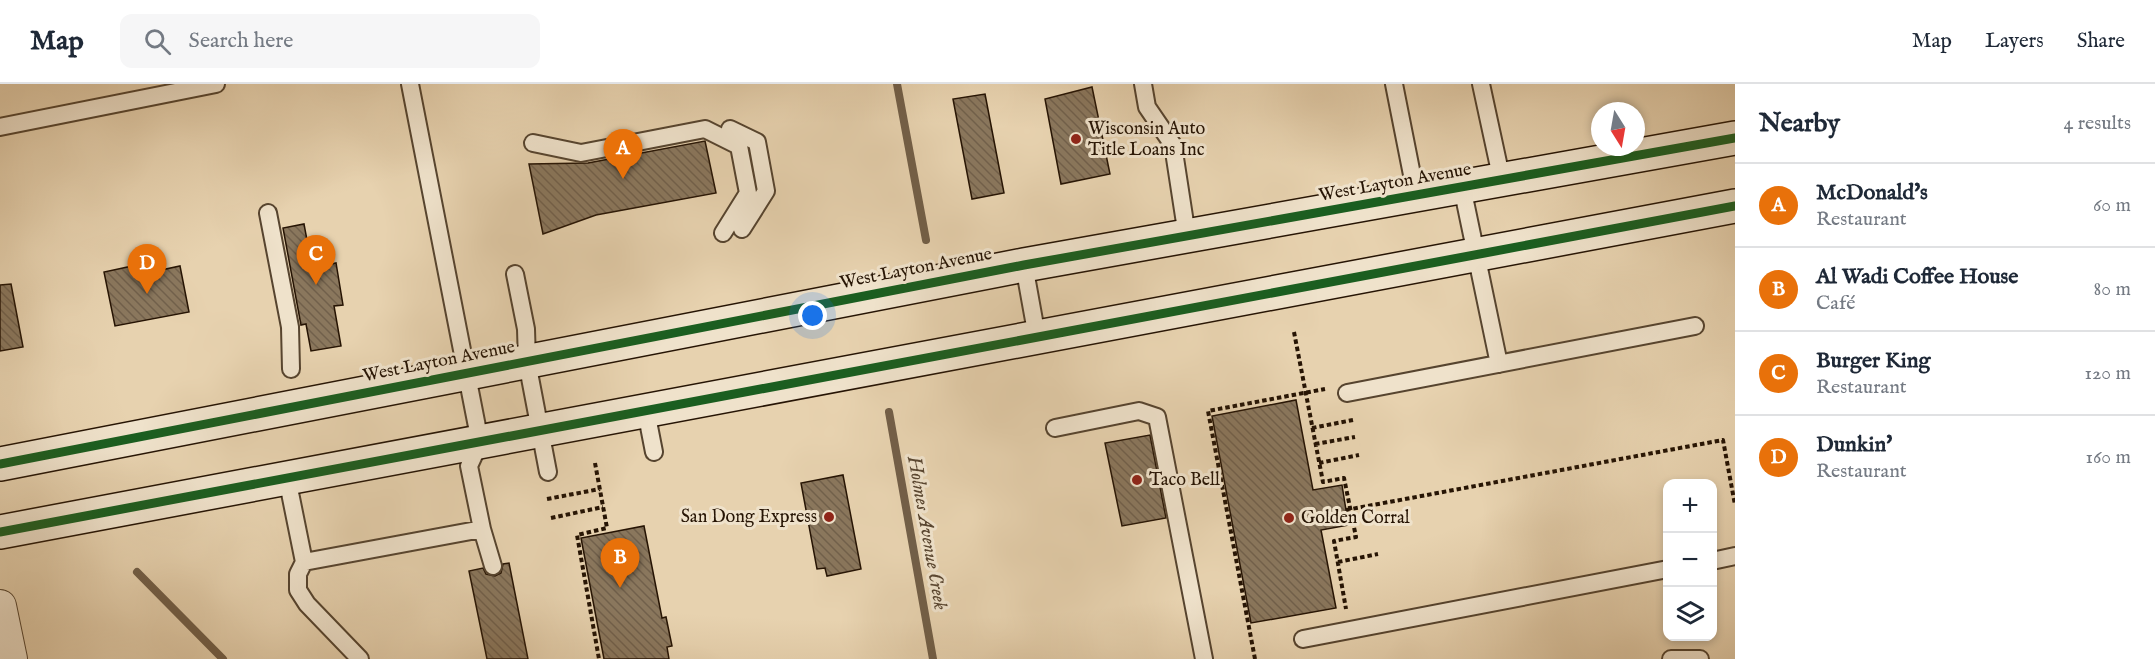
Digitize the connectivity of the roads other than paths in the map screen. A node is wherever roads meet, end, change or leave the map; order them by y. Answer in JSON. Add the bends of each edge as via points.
{"nodes":[{"id":1,"x":216,"y":84,"type":"edge"},
{"id":2,"x":410,"y":84,"type":"edge"},
{"id":3,"x":1143,"y":84,"type":"edge"},
{"id":4,"x":1394,"y":84,"type":"edge"},
{"id":5,"x":1481,"y":84,"type":"edge"},
{"id":6,"x":0,"y":127,"type":"edge"},
{"id":7,"x":705,"y":129,"type":"junction"},
{"id":8,"x":1735,"y":138,"type":"edge"},
{"id":9,"x":533,"y":143,"type":"dead end"},
{"id":10,"x":1502,"y":181,"type":"junction"},
{"id":11,"x":1462,"y":187,"type":"junction"},
{"id":12,"x":1416,"y":195,"type":"junction"},
{"id":13,"x":1735,"y":206,"type":"edge"},
{"id":14,"x":268,"y":213,"type":"dead end"},
{"id":15,"x":742,"y":229,"type":"dead end"},
{"id":16,"x":723,"y":233,"type":"dead end"},
{"id":17,"x":1187,"y":236,"type":"junction"},
{"id":18,"x":1476,"y":255,"type":"junction"},
{"id":19,"x":1024,"y":265,"type":"junction"},
{"id":20,"x":514,"y":274,"type":"dead end"},
{"id":21,"x":1695,"y":326,"type":"dead end"},
{"id":22,"x":1037,"y":337,"type":"junction"},
{"id":23,"x":527,"y":362,"type":"junction"},
{"id":24,"x":1499,"y":363,"type":"junction"},
{"id":25,"x":291,"y":369,"type":"dead end"},
{"id":26,"x":466,"y":374,"type":"junction"},
{"id":27,"x":1347,"y":393,"type":"road end"},
{"id":28,"x":646,"y":411,"type":"junction"},
{"id":29,"x":1055,"y":428,"type":"dead end"},
{"id":30,"x":540,"y":430,"type":"junction"},
{"id":31,"x":480,"y":442,"type":"junction"},
{"id":32,"x":654,"y":452,"type":"dead end"},
{"id":33,"x":0,"y":464,"type":"edge"},
{"id":34,"x":548,"y":472,"type":"dead end"},
{"id":35,"x":286,"y":478,"type":"junction"},
{"id":36,"x":482,"y":529,"type":"junction"},
{"id":37,"x":0,"y":532,"type":"edge"},
{"id":38,"x":1735,"y":556,"type":"edge"},
{"id":39,"x":1717,"y":560,"type":"edge"},
{"id":40,"x":304,"y":561,"type":"junction"},
{"id":41,"x":493,"y":566,"type":"dead end"},
{"id":42,"x":1663,"y":570,"type":"edge"},
{"id":43,"x":0,"y":606,"type":"edge"},
{"id":44,"x":1303,"y":639,"type":"dead end"},
{"id":45,"x":11,"y":659,"type":"edge"},
{"id":46,"x":360,"y":659,"type":"edge"},
{"id":47,"x":1204,"y":659,"type":"edge"},
{"id":48,"x":1671,"y":659,"type":"edge"},
{"id":49,"x":1700,"y":659,"type":"edge"}],
"edges":[{"from":1,"to":6,"type":"lane"},
{"from":2,"to":26,"type":"lane"},
{"from":3,"to":17,"type":"lane","via":[[1148,107],[1173,145]]},
{"from":4,"to":12,"type":"lane"},
{"from":5,"to":10,"type":"lane"},
{"from":7,"to":9,"type":"lane","via":[[581,153]]},
{"from":7,"to":15,"type":"lane","via":[[723,126],[757,142],[766,191]]},
{"from":7,"to":16,"type":"lane","via":[[739,146],[748,193]]},
{"from":8,"to":10,"type":"main road","name":"West Layton Avenue"},
{"from":10,"to":11,"type":"main road","name":"West Layton Avenue"},
{"from":11,"to":12,"type":"main road","name":"West Layton Avenue"},
{"from":11,"to":18,"type":"lane"},
{"from":12,"to":17,"type":"main road","name":"West Layton Avenue"},
{"from":13,"to":18,"type":"main road"},
{"from":14,"to":25,"type":"lane","via":[[290,327]]},
{"from":17,"to":19,"type":"main road","name":"West Layton Avenue"},
{"from":18,"to":22,"type":"main road"},
{"from":18,"to":24,"type":"lane"},
{"from":19,"to":22,"type":"lane"},
{"from":19,"to":23,"type":"main road","name":"West Layton Avenue"},
{"from":20,"to":23,"type":"lane","via":[[526,329]]},
{"from":21,"to":24,"type":"lane"},
{"from":22,"to":28,"type":"main road"},
{"from":23,"to":26,"type":"main road","name":"West Layton Avenue"},
{"from":23,"to":30,"type":"lane"},
{"from":24,"to":27,"type":"lane"},
{"from":26,"to":31,"type":"lane"},
{"from":26,"to":33,"type":"main road","name":"West Layton Avenue"},
{"from":28,"to":30,"type":"main road"},
{"from":28,"to":32,"type":"lane"},
{"from":29,"to":47,"type":"lane","via":[[1139,411],[1157,417]]},
{"from":30,"to":31,"type":"main road"},
{"from":30,"to":34,"type":"lane"},
{"from":31,"to":35,"type":"main road"},
{"from":31,"to":36,"type":"lane","via":[[469,466]]},
{"from":35,"to":37,"type":"main road"},
{"from":35,"to":40,"type":"lane"},
{"from":36,"to":40,"type":"lane"},
{"from":36,"to":41,"type":"lane"},
{"from":38,"to":39,"type":"lane"},
{"from":40,"to":46,"type":"lane","via":[[298,574],[298,590]]},
{"from":42,"to":44,"type":"lane"},
{"from":43,"to":45,"type":"street"},
{"from":48,"to":49,"type":"lane"}]}
